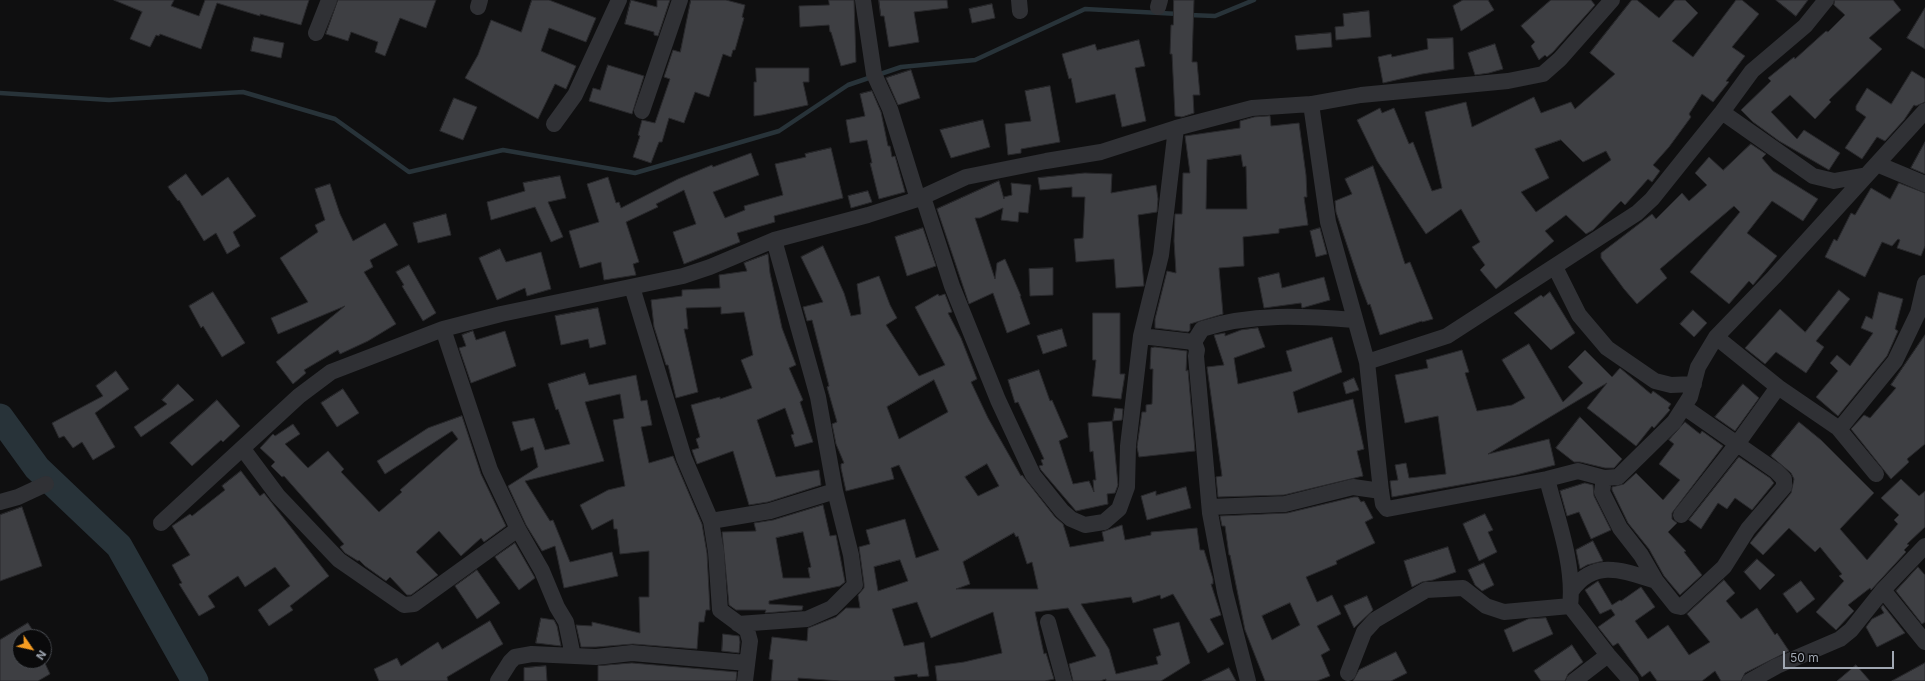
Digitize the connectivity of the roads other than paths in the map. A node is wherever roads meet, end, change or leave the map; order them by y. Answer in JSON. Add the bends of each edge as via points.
{"nodes":[{"id":1,"x":329,"y":0,"type":"edge"},
{"id":2,"x":619,"y":0,"type":"edge"},
{"id":3,"x":680,"y":0,"type":"edge"},
{"id":4,"x":863,"y":0,"type":"edge"},
{"id":5,"x":1612,"y":0,"type":"edge"},
{"id":6,"x":1826,"y":0,"type":"edge"},
{"id":7,"x":316,"y":32,"type":"dead end"},
{"id":8,"x":1311,"y":104,"type":"junction"},
{"id":9,"x":642,"y":111,"type":"dead end"},
{"id":10,"x":1925,"y":111,"type":"edge"},
{"id":11,"x":1722,"y":112,"type":"junction"},
{"id":12,"x":554,"y":124,"type":"dead end"},
{"id":13,"x":1176,"y":128,"type":"junction"},
{"id":14,"x":1872,"y":170,"type":"junction"},
{"id":15,"x":1925,"y":184,"type":"edge"},
{"id":16,"x":921,"y":198,"type":"junction"},
{"id":17,"x":774,"y":240,"type":"junction"},
{"id":18,"x":1555,"y":267,"type":"junction"},
{"id":19,"x":1925,"y":282,"type":"edge"},
{"id":20,"x":632,"y":288,"type":"junction"},
{"id":21,"x":1354,"y":320,"type":"junction"},
{"id":22,"x":443,"y":329,"type":"junction"},
{"id":23,"x":1141,"y":336,"type":"junction"},
{"id":24,"x":1716,"y":337,"type":"junction"},
{"id":25,"x":1194,"y":342,"type":"junction"},
{"id":26,"x":1367,"y":362,"type":"junction"},
{"id":27,"x":1694,"y":384,"type":"junction"},
{"id":28,"x":1778,"y":387,"type":"junction"},
{"id":29,"x":1684,"y":406,"type":"junction"},
{"id":30,"x":1838,"y":428,"type":"junction"},
{"id":31,"x":1737,"y":444,"type":"junction"},
{"id":32,"x":243,"y":449,"type":"junction"},
{"id":33,"x":1876,"y":474,"type":"dead end"},
{"id":34,"x":1604,"y":478,"type":"junction"},
{"id":35,"x":1547,"y":479,"type":"junction"},
{"id":36,"x":46,"y":484,"type":"dead end"},
{"id":37,"x":835,"y":491,"type":"junction"},
{"id":38,"x":1381,"y":491,"type":"junction"},
{"id":39,"x":0,"y":502,"type":"edge"},
{"id":40,"x":1210,"y":507,"type":"junction"},
{"id":41,"x":1681,"y":515,"type":"dead end"},
{"id":42,"x":711,"y":521,"type":"junction"},
{"id":43,"x":161,"y":523,"type":"dead end"},
{"id":44,"x":518,"y":529,"type":"junction"},
{"id":45,"x":1925,"y":546,"type":"edge"},
{"id":46,"x":1641,"y":555,"type":"junction"},
{"id":47,"x":1608,"y":570,"type":"junction"},
{"id":48,"x":1656,"y":581,"type":"junction"},
{"id":49,"x":1572,"y":590,"type":"junction"},
{"id":50,"x":1883,"y":590,"type":"junction"},
{"id":51,"x":1570,"y":606,"type":"junction"},
{"id":52,"x":1048,"y":622,"type":"dead end"},
{"id":53,"x":738,"y":624,"type":"junction"},
{"id":54,"x":1925,"y":642,"type":"edge"},
{"id":55,"x":573,"y":656,"type":"junction"},
{"id":56,"x":1608,"y":656,"type":"junction"},
{"id":57,"x":747,"y":663,"type":"junction"},
{"id":58,"x":1348,"y":673,"type":"dead end"},
{"id":59,"x":1753,"y":680,"type":"edge"},
{"id":60,"x":498,"y":681,"type":"edge"},
{"id":61,"x":745,"y":681,"type":"edge"},
{"id":62,"x":1064,"y":681,"type":"edge"},
{"id":63,"x":1248,"y":681,"type":"edge"},
{"id":64,"x":1574,"y":681,"type":"edge"},
{"id":65,"x":1631,"y":681,"type":"edge"},
{"id":66,"x":1771,"y":681,"type":"edge"}],
"edges":[{"from":1,"to":7,"type":"street"},
{"from":2,"to":12,"type":"street","via":[[575,95]]},
{"from":3,"to":9,"type":"street"},
{"from":4,"to":16,"type":"street","via":[[874,74],[890,109]]},
{"from":5,"to":8,"type":"street","via":[[1560,59],[1543,74],[1508,81],[1361,95]]},
{"from":6,"to":11,"type":"street","via":[[1805,26],[1752,71]]},
{"from":8,"to":13,"type":"street","via":[[1252,108]]},
{"from":8,"to":21,"type":"street","via":[[1328,222]]},
{"from":10,"to":14,"type":"street"},
{"from":11,"to":14,"type":"street","via":[[1813,176],[1834,181]]},
{"from":11,"to":18,"type":"street","via":[[1652,199],[1637,213]]},
{"from":13,"to":16,"type":"street","via":[[1101,152],[966,176]]},
{"from":13,"to":23,"type":"street","via":[[1160,255]]},
{"from":14,"to":15,"type":"street"},
{"from":14,"to":24,"type":"street"},
{"from":16,"to":17,"type":"street"},
{"from":16,"to":23,"type":"street","via":[[952,286],[998,400],[1033,475],[1062,511],[1071,519],[1085,525],[1104,522],[1120,509],[1127,487],[1128,446]]},
{"from":17,"to":20,"type":"street","via":[[710,267]]},
{"from":17,"to":37,"type":"street","via":[[818,397]]},
{"from":18,"to":26,"type":"street","via":[[1447,336]]},
{"from":18,"to":27,"type":"street","via":[[1579,315],[1607,348],[1655,380],[1671,385]]},
{"from":19,"to":30,"type":"street","via":[[1918,313],[1895,361]]},
{"from":20,"to":22,"type":"street","via":[[594,294]]},
{"from":20,"to":42,"type":"street","via":[[684,458]]},
{"from":21,"to":25,"type":"street","via":[[1304,316],[1244,319],[1202,329]]},
{"from":21,"to":26,"type":"street"},
{"from":22,"to":32,"type":"street","via":[[331,372],[299,396]]},
{"from":22,"to":44,"type":"street","via":[[490,470]]},
{"from":23,"to":25,"type":"street"},
{"from":24,"to":27,"type":"street","via":[[1698,368]]},
{"from":24,"to":28,"type":"street"},
{"from":25,"to":40,"type":"street","via":[[1197,350]]},
{"from":26,"to":38,"type":"street"},
{"from":27,"to":29,"type":"street"},
{"from":28,"to":30,"type":"street"},
{"from":28,"to":31,"type":"street"},
{"from":29,"to":31,"type":"street"},
{"from":29,"to":34,"type":"street","via":[[1674,422],[1618,477]]},
{"from":30,"to":33,"type":"street"},
{"from":31,"to":41,"type":"street"},
{"from":31,"to":48,"type":"street","via":[[1776,471],[1784,479],[1784,487],[1748,529],[1724,567],[1681,606],[1676,606]]},
{"from":32,"to":43,"type":"street"},
{"from":32,"to":44,"type":"street","via":[[278,496],[339,560],[404,605],[414,604]]},
{"from":34,"to":35,"type":"street","via":[[1578,471]]},
{"from":34,"to":46,"type":"street","via":[[1602,492],[1620,528]]},
{"from":35,"to":38,"type":"street","via":[[1387,509],[1383,504]]},
{"from":35,"to":49,"type":"street"},
{"from":36,"to":39,"type":"street"},
{"from":37,"to":42,"type":"street","via":[[770,511]]},
{"from":37,"to":53,"type":"street","via":[[851,555],[854,585],[832,608],[807,619]]},
{"from":38,"to":40,"type":"street","via":[[1353,487],[1285,504]]},
{"from":40,"to":63,"type":"street","via":[[1226,592]]},
{"from":42,"to":53,"type":"street","via":[[720,610]]},
{"from":44,"to":55,"type":"street","via":[[542,571],[566,622]]},
{"from":45,"to":50,"type":"street"},
{"from":46,"to":47,"type":"street"},
{"from":46,"to":48,"type":"street"},
{"from":47,"to":48,"type":"street","via":[[1624,571]]},
{"from":47,"to":49,"type":"street","via":[[1597,570],[1580,579]]},
{"from":49,"to":51,"type":"street"},
{"from":50,"to":54,"type":"street"},
{"from":50,"to":59,"type":"street","via":[[1851,630],[1840,639],[1777,666]]},
{"from":51,"to":56,"type":"street"},
{"from":51,"to":58,"type":"street","via":[[1504,612],[1486,606],[1463,588],[1426,590],[1375,620],[1364,632]]},
{"from":52,"to":62,"type":"street"},
{"from":53,"to":57,"type":"street","via":[[747,630],[750,641]]},
{"from":55,"to":57,"type":"street","via":[[596,657],[632,653]]},
{"from":55,"to":60,"type":"street","via":[[532,654],[516,658],[510,662]]},
{"from":56,"to":64,"type":"street"},
{"from":56,"to":65,"type":"street"},
{"from":57,"to":61,"type":"street"},
{"from":59,"to":66,"type":"street"}]}
